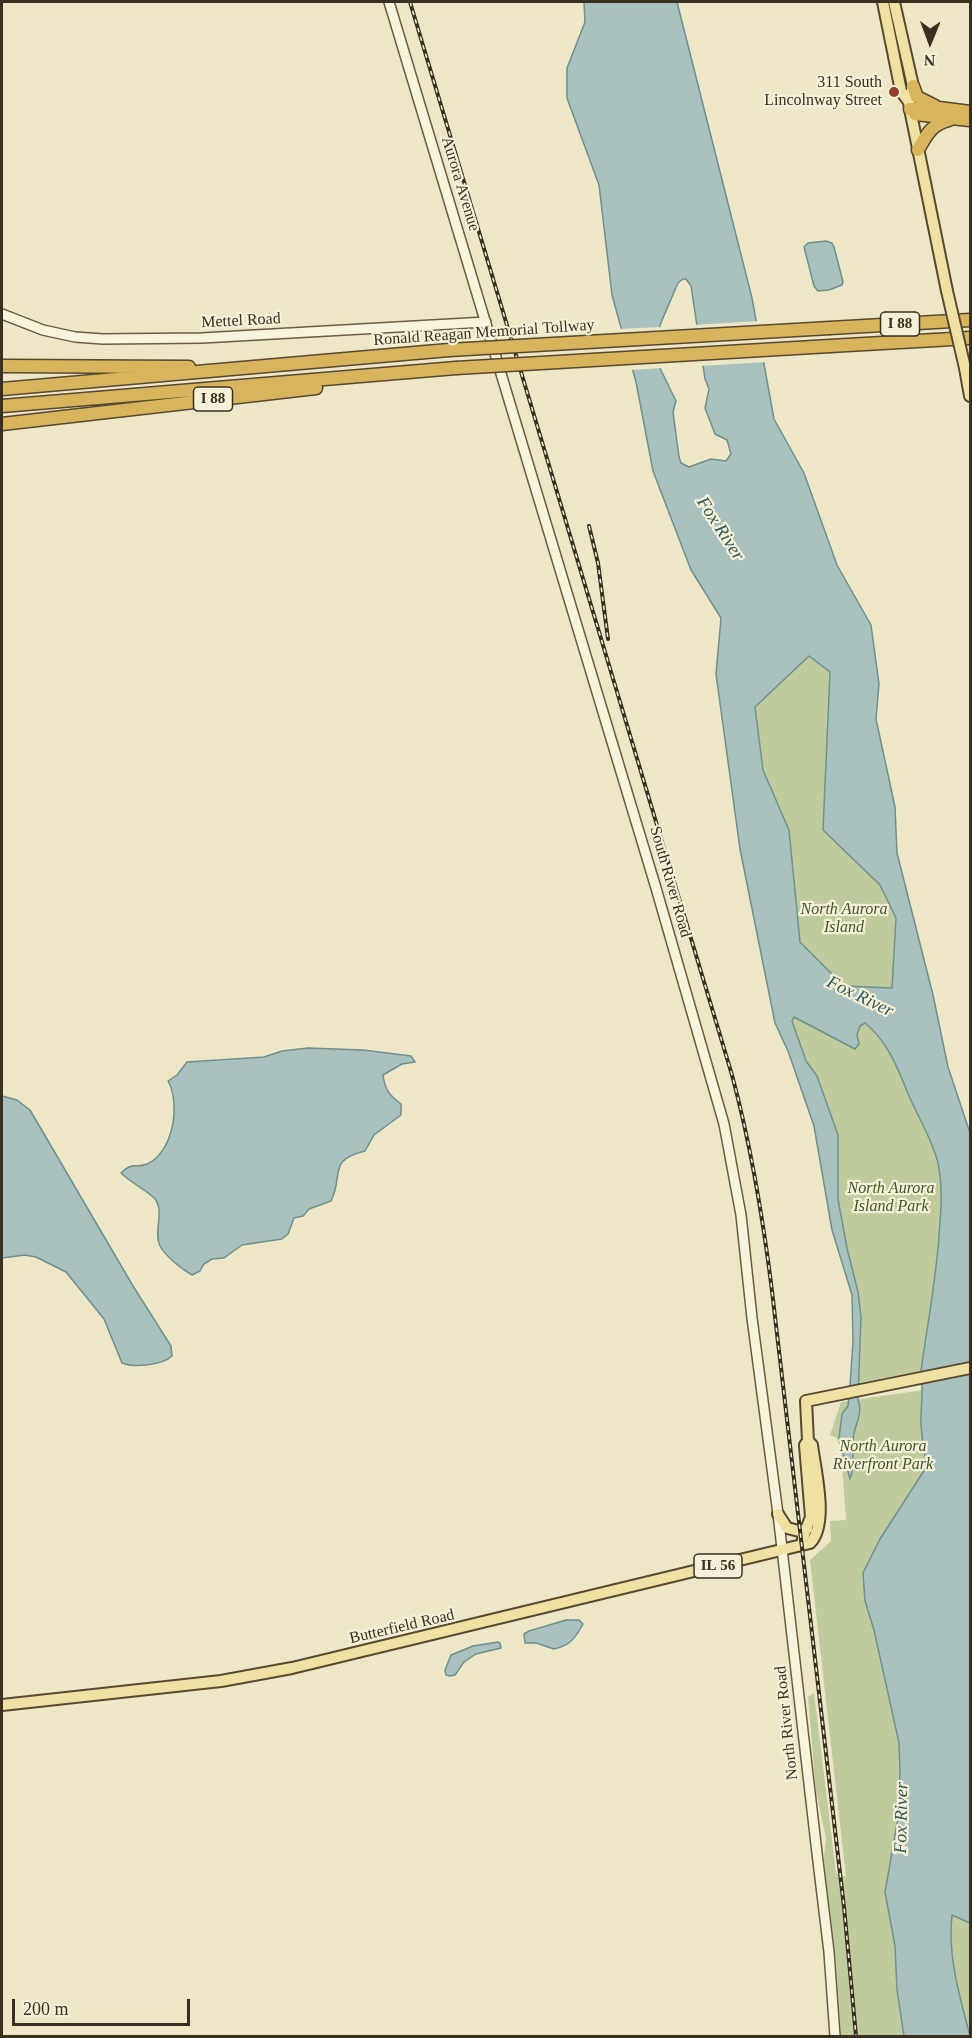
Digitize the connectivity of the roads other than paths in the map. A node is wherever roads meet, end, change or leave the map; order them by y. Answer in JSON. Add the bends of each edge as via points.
{"nodes":[{"id":1,"x":389,"y":2,"type":"edge"},
{"id":2,"x":883,"y":2,"type":"edge"},
{"id":3,"x":894,"y":2,"type":"edge"},
{"id":4,"x":913,"y":86,"type":"junction"},
{"id":5,"x":910,"y":108,"type":"junction"},
{"id":6,"x":939,"y":108,"type":"junction"},
{"id":7,"x":970,"y":112,"type":"edge"},
{"id":8,"x":953,"y":118,"type":"junction"},
{"id":9,"x":970,"y":120,"type":"edge"},
{"id":10,"x":918,"y":150,"type":"junction"},
{"id":11,"x":2,"y":314,"type":"edge"},
{"id":12,"x":970,"y":320,"type":"edge"},
{"id":13,"x":486,"y":322,"type":"junction"},
{"id":14,"x":970,"y":338,"type":"edge"},
{"id":15,"x":2,"y":366,"type":"edge"},
{"id":16,"x":422,"y":370,"type":"junction"},
{"id":17,"x":213,"y":371,"type":"junction"},
{"id":18,"x":502,"y":376,"type":"joint"},
{"id":19,"x":2,"y":389,"type":"edge"},
{"id":20,"x":970,"y":396,"type":"edge"},
{"id":21,"x":2,"y":406,"type":"edge"},
{"id":22,"x":2,"y":424,"type":"edge"},
{"id":23,"x":970,"y":1368,"type":"edge"},
{"id":24,"x":764,"y":1407,"type":"joint"},
{"id":25,"x":808,"y":1441,"type":"junction"},
{"id":26,"x":778,"y":1514,"type":"junction"},
{"id":27,"x":807,"y":1529,"type":"junction"},
{"id":28,"x":802,"y":1544,"type":"junction"},
{"id":29,"x":781,"y":1551,"type":"junction"},
{"id":30,"x":2,"y":1705,"type":"edge"},
{"id":31,"x":835,"y":2037,"type":"edge"}],
"edges":[{"from":1,"to":13,"type":"main road","name":"Aurora Avenue"},
{"from":2,"to":5,"type":"main road","via":[[901,91]]},
{"from":3,"to":4,"type":"main road"},
{"from":4,"to":5,"type":"main road"},
{"from":4,"to":6,"type":"highway","via":[[917,97]]},
{"from":5,"to":6,"type":"highway"},
{"from":5,"to":8,"type":"highway"},
{"from":5,"to":10,"type":"main road"},
{"from":6,"to":7,"type":"highway"},
{"from":8,"to":9,"type":"highway"},
{"from":8,"to":10,"type":"highway","via":[[934,126]]},
{"from":10,"to":20,"type":"main road","bridge":true},
{"from":11,"to":13,"type":"main road","name":"Mettel Road","via":[[44,330],[103,339],[202,338]]},
{"from":12,"to":17,"type":"highway","name":"Ronald Reagan Memorial Tollway","number":"I 88","bridge":true,"via":[[449,350]]},
{"from":13,"to":18,"type":"main road","name":"Aurora Avenue"},
{"from":14,"to":16,"type":"highway","name":"Ronald Reagan Memorial Tollway","number":"I 88","bridge":true},
{"from":15,"to":17,"type":"highway","number":"I 88","via":[[196,367]]},
{"from":16,"to":21,"type":"highway","name":"Ronald Reagan Memorial Tollway","number":"I 88"},
{"from":16,"to":22,"type":"highway","number":"I 88","via":[[413,378]]},
{"from":17,"to":19,"type":"highway","name":"Ronald Reagan Memorial Tollway","number":"I 88"},
{"from":18,"to":24,"type":"main road","name":"South River Road","via":[[724,1124],[741,1215]]},
{"from":23,"to":25,"type":"main road","via":[[806,1401]]},
{"from":24,"to":26,"type":"main road","name":"North River Road"},
{"from":25,"to":27,"type":"main road","via":[[805,1445],[811,1517]]},
{"from":25,"to":28,"type":"main road","via":[[812,1445],[820,1520],[815,1538]]},
{"from":26,"to":27,"type":"main road","via":[[788,1528]]},
{"from":26,"to":29,"type":"main road","name":"North River Road"},
{"from":27,"to":28,"type":"main road"},
{"from":28,"to":29,"type":"main road","name":"Butterfield Road","number":"IL 56"},
{"from":29,"to":30,"type":"main road","name":"Butterfield Road","number":"IL 56","via":[[292,1668],[221,1681]]},
{"from":29,"to":31,"type":"main road","name":"North River Road"}]}
